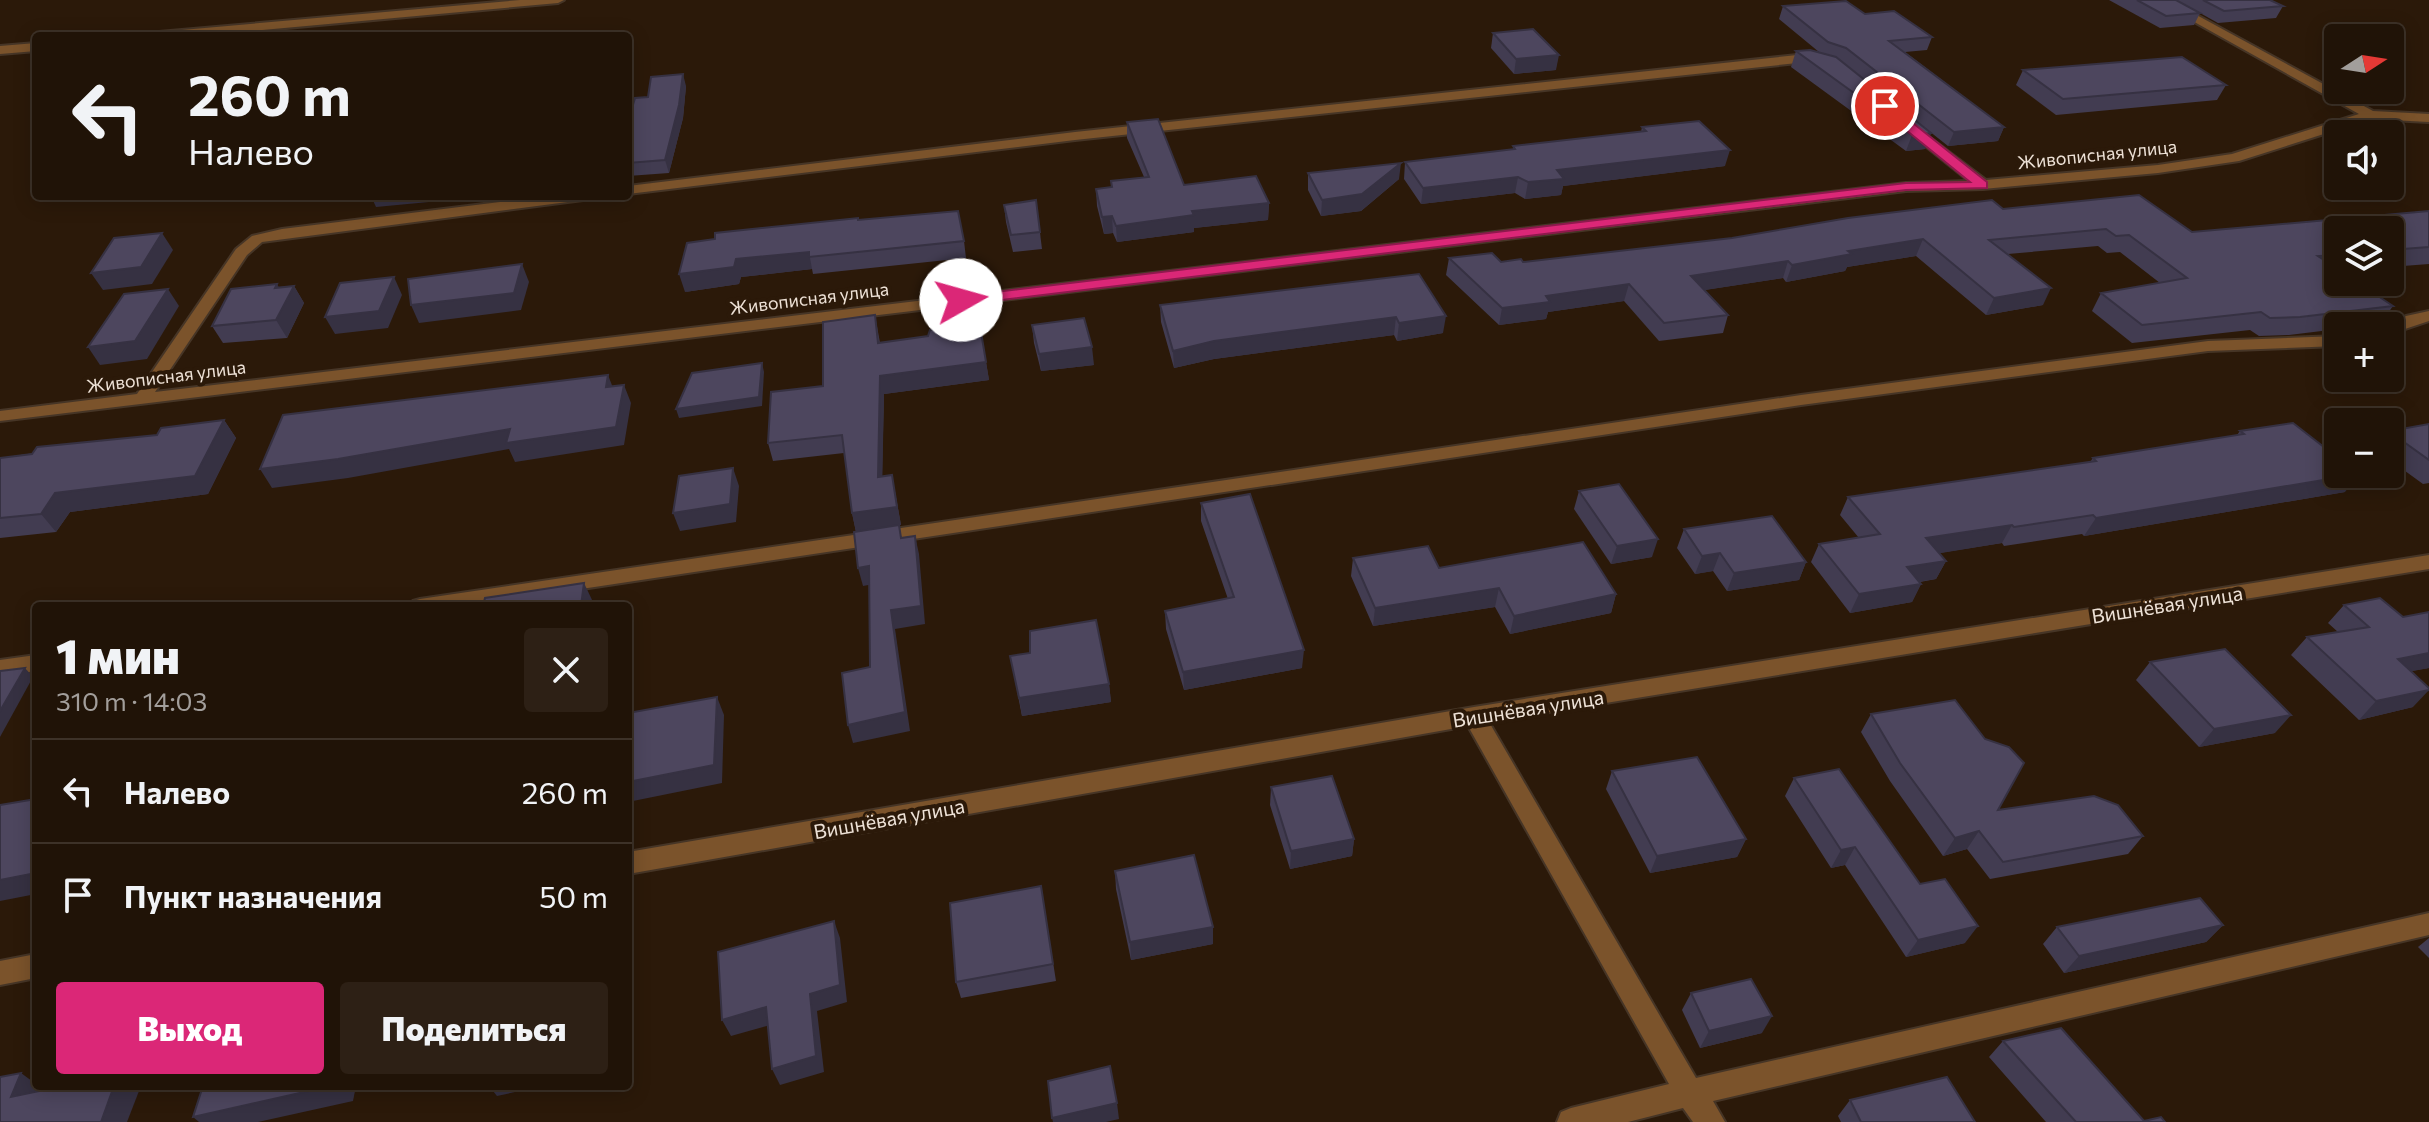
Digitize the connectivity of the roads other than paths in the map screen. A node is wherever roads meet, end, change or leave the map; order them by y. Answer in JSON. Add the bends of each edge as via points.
{"nodes":[{"id":1,"x":558,"y":0,"type":"edge"},
{"id":2,"x":2161,"y":0,"type":"edge"},
{"id":3,"x":203,"y":32,"type":"edge"},
{"id":4,"x":32,"y":47,"type":"edge"},
{"id":5,"x":0,"y":50,"type":"edge"},
{"id":6,"x":1836,"y":67,"type":"edge"},
{"id":7,"x":2370,"y":115,"type":"junction"},
{"id":8,"x":1897,"y":116,"type":"edge"},
{"id":9,"x":2429,"y":118,"type":"edge"},
{"id":10,"x":1983,"y":185,"type":"junction"},
{"id":11,"x":632,"y":190,"type":"edge"},
{"id":12,"x":550,"y":200,"type":"edge"},
{"id":13,"x":2429,"y":316,"type":"edge"},
{"id":14,"x":2404,"y":323,"type":"edge"},
{"id":15,"x":2324,"y":342,"type":"edge"},
{"id":16,"x":142,"y":399,"type":"junction"},
{"id":17,"x":0,"y":416,"type":"edge"},
{"id":18,"x":2429,"y":562,"type":"edge"},
{"id":19,"x":447,"y":602,"type":"edge"},
{"id":20,"x":32,"y":664,"type":"edge"},
{"id":21,"x":0,"y":668,"type":"edge"},
{"id":22,"x":1474,"y":716,"type":"junction"},
{"id":23,"x":632,"y":862,"type":"edge"},
{"id":24,"x":2429,"y":924,"type":"edge"},
{"id":25,"x":32,"y":967,"type":"edge"},
{"id":26,"x":0,"y":973,"type":"edge"},
{"id":27,"x":1689,"y":1093,"type":"junction"},
{"id":28,"x":1571,"y":1122,"type":"edge"},
{"id":29,"x":1711,"y":1122,"type":"edge"}],
"edges":[{"from":1,"to":3,"type":"street"},
{"from":2,"to":7,"type":"street"},
{"from":4,"to":5,"type":"street"},
{"from":6,"to":11,"type":"street","via":[[1807,58]]},
{"from":7,"to":9,"type":"street","name":"Живописная улица"},
{"from":7,"to":10,"type":"street","name":"Живописная улица","via":[[2234,158]]},
{"from":8,"to":10,"type":"street"},
{"from":10,"to":16,"type":"street","name":"Живописная улица","via":[[1891,188]]},
{"from":12,"to":16,"type":"street","via":[[257,239],[241,252]]},
{"from":13,"to":14,"type":"street"},
{"from":15,"to":19,"type":"street","via":[[2208,346],[1801,400]]},
{"from":16,"to":17,"type":"street","name":"Живописная улица"},
{"from":18,"to":22,"type":"street","name":"Вишнёвая улица"},
{"from":20,"to":21,"type":"street"},
{"from":22,"to":23,"type":"street","name":"Вишнёвая улица"},
{"from":22,"to":27,"type":"street"},
{"from":24,"to":27,"type":"street"},
{"from":25,"to":26,"type":"street"},
{"from":27,"to":28,"type":"street"},
{"from":27,"to":29,"type":"street"}]}
